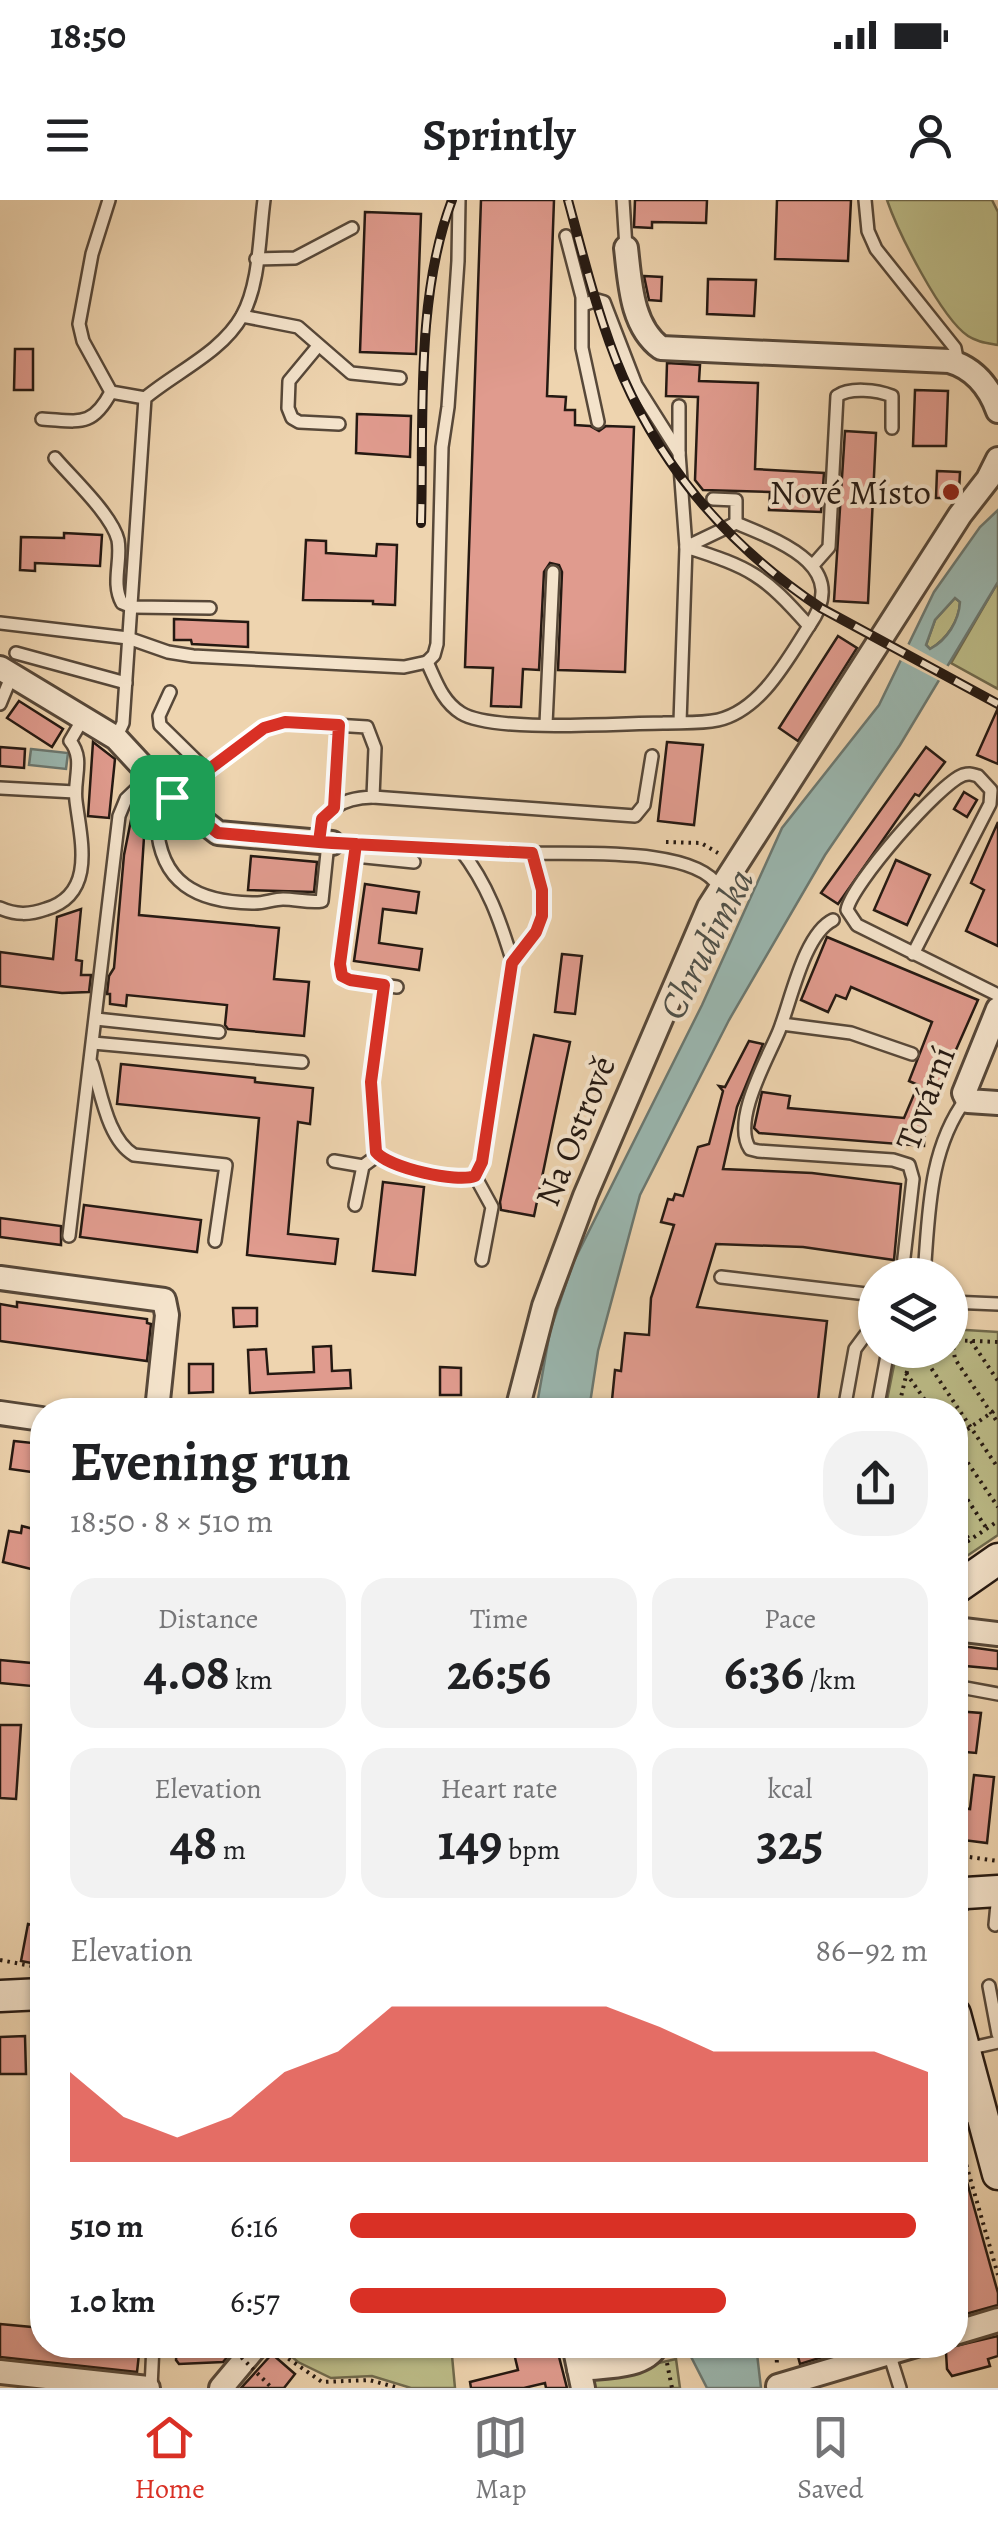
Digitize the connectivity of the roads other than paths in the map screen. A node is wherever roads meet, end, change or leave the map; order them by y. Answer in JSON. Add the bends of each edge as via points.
{"nodes":[{"id":1,"x":109,"y":200,"type":"edge"},
{"id":2,"x":264,"y":200,"type":"edge"},
{"id":3,"x":458,"y":200,"type":"edge"},
{"id":4,"x":623,"y":200,"type":"edge"},
{"id":5,"x":865,"y":200,"type":"edge"},
{"id":6,"x":352,"y":228,"type":"dead end"},
{"id":7,"x":566,"y":236,"type":"dead end"},
{"id":8,"x":626,"y":248,"type":"joint"},
{"id":9,"x":256,"y":259,"type":"junction"},
{"id":10,"x":583,"y":305,"type":"junction"},
{"id":11,"x":242,"y":316,"type":"junction"},
{"id":12,"x":318,"y":346,"type":"junction"},
{"id":13,"x":958,"y":364,"type":"junction"},
{"id":14,"x":400,"y":378,"type":"dead end"},
{"id":15,"x":111,"y":392,"type":"junction"},
{"id":16,"x":145,"y":398,"type":"junction"},
{"id":17,"x":679,"y":406,"type":"dead end"},
{"id":18,"x":998,"y":411,"type":"edge"},
{"id":19,"x":42,"y":419,"type":"dead end"},
{"id":20,"x":598,"y":422,"type":"dead end"},
{"id":21,"x":339,"y":424,"type":"dead end"},
{"id":22,"x":892,"y":428,"type":"dead end"},
{"id":23,"x":679,"y":453,"type":"junction"},
{"id":24,"x":55,"y":458,"type":"dead end"},
{"id":25,"x":998,"y":458,"type":"edge"},
{"id":26,"x":713,"y":498,"type":"dead end"},
{"id":27,"x":736,"y":523,"type":"junction"},
{"id":28,"x":686,"y":547,"type":"junction"},
{"id":29,"x":814,"y":564,"type":"junction"},
{"id":30,"x":553,"y":572,"type":"dead end"},
{"id":31,"x":132,"y":607,"type":"junction"},
{"id":32,"x":210,"y":608,"type":"dead end"},
{"id":33,"x":0,"y":623,"type":"edge"},
{"id":34,"x":810,"y":626,"type":"junction"},
{"id":35,"x":128,"y":638,"type":"junction"},
{"id":36,"x":427,"y":662,"type":"junction"},
{"id":37,"x":10,"y":666,"type":"edge"},
{"id":38,"x":126,"y":683,"type":"junction"},
{"id":39,"x":170,"y":692,"type":"dead end"},
{"id":40,"x":0,"y":704,"type":"edge"},
{"id":41,"x":84,"y":718,"type":"junction"},
{"id":42,"x":680,"y":722,"type":"junction"},
{"id":43,"x":546,"y":724,"type":"junction"},
{"id":44,"x":339,"y":725,"type":"junction"},
{"id":45,"x":116,"y":738,"type":"junction"},
{"id":46,"x":652,"y":756,"type":"dead end"},
{"id":47,"x":206,"y":770,"type":"junction"},
{"id":48,"x":151,"y":774,"type":"junction"},
{"id":49,"x":0,"y":788,"type":"edge"},
{"id":50,"x":994,"y":788,"type":"edge"},
{"id":51,"x":75,"y":792,"type":"junction"},
{"id":52,"x":373,"y":796,"type":"junction"},
{"id":53,"x":172,"y":797,"type":"junction"},
{"id":54,"x":334,"y":808,"type":"junction"},
{"id":55,"x":157,"y":824,"type":"dead end"},
{"id":56,"x":338,"y":846,"type":"junction"},
{"id":57,"x":460,"y":849,"type":"junction"},
{"id":58,"x":532,"y":853,"type":"junction"},
{"id":59,"x":414,"y":862,"type":"dead end"},
{"id":60,"x":719,"y":887,"type":"junction"},
{"id":61,"x":0,"y":908,"type":"edge"},
{"id":62,"x":833,"y":920,"type":"dead end"},
{"id":63,"x":913,"y":954,"type":"junction"},
{"id":64,"x":512,"y":963,"type":"junction"},
{"id":65,"x":998,"y":994,"type":"edge"},
{"id":66,"x":998,"y":1009,"type":"edge"},
{"id":67,"x":96,"y":1019,"type":"junction"},
{"id":68,"x":782,"y":1024,"type":"junction"},
{"id":69,"x":220,"y":1032,"type":"dead end"},
{"id":70,"x":93,"y":1044,"type":"junction"},
{"id":71,"x":912,"y":1054,"type":"dead end"},
{"id":72,"x":91,"y":1060,"type":"junction"},
{"id":73,"x":302,"y":1062,"type":"dead end"},
{"id":74,"x":966,"y":1099,"type":"junction"},
{"id":75,"x":998,"y":1103,"type":"edge"},
{"id":76,"x":378,"y":1155,"type":"junction"},
{"id":77,"x":334,"y":1162,"type":"dead end"},
{"id":78,"x":363,"y":1166,"type":"junction"},
{"id":79,"x":475,"y":1176,"type":"junction"},
{"id":80,"x":354,"y":1205,"type":"dead end"},
{"id":81,"x":68,"y":1236,"type":"dead end"},
{"id":82,"x":215,"y":1241,"type":"dead end"},
{"id":83,"x":904,"y":1258,"type":"edge"},
{"id":84,"x":926,"y":1258,"type":"edge"},
{"id":85,"x":482,"y":1260,"type":"dead end"},
{"id":86,"x":720,"y":1277,"type":"dead end"},
{"id":87,"x":0,"y":1278,"type":"edge"},
{"id":88,"x":858,"y":1293,"type":"edge"},
{"id":89,"x":968,"y":1303,"type":"edge"},
{"id":90,"x":998,"y":1304,"type":"edge"},
{"id":91,"x":858,"y":1346,"type":"edge"},
{"id":92,"x":884,"y":1368,"type":"edge"},
{"id":93,"x":158,"y":1398,"type":"edge"},
{"id":94,"x":521,"y":1398,"type":"edge"},
{"id":95,"x":846,"y":1398,"type":"edge"},
{"id":96,"x":878,"y":1398,"type":"edge"},
{"id":97,"x":0,"y":1413,"type":"edge"},
{"id":98,"x":30,"y":1413,"type":"edge"},
{"id":99,"x":998,"y":1559,"type":"edge"},
{"id":100,"x":968,"y":1580,"type":"edge"},
{"id":101,"x":968,"y":1631,"type":"edge"},
{"id":102,"x":998,"y":1634,"type":"edge"},
{"id":103,"x":968,"y":1688,"type":"edge"},
{"id":104,"x":998,"y":1694,"type":"edge"},
{"id":105,"x":968,"y":1874,"type":"edge"},
{"id":106,"x":997,"y":1883,"type":"edge"},
{"id":107,"x":968,"y":1892,"type":"edge"},
{"id":108,"x":995,"y":1924,"type":"dead end"},
{"id":109,"x":989,"y":1986,"type":"dead end"},
{"id":110,"x":30,"y":1995,"type":"edge"},
{"id":111,"x":0,"y":1996,"type":"edge"},
{"id":112,"x":998,"y":2034,"type":"edge"},
{"id":113,"x":968,"y":2035,"type":"edge"},
{"id":114,"x":998,"y":2042,"type":"edge"},
{"id":115,"x":968,"y":2125,"type":"edge"},
{"id":116,"x":996,"y":2159,"type":"edge"},
{"id":117,"x":998,"y":2320,"type":"edge"},
{"id":118,"x":968,"y":2329,"type":"edge"},
{"id":119,"x":151,"y":2358,"type":"edge"},
{"id":120,"x":240,"y":2358,"type":"edge"},
{"id":121,"x":643,"y":2358,"type":"edge"},
{"id":122,"x":872,"y":2358,"type":"edge"},
{"id":123,"x":891,"y":2358,"type":"edge"},
{"id":124,"x":0,"y":2372,"type":"edge"},
{"id":125,"x":581,"y":2379,"type":"edge"},
{"id":126,"x":778,"y":2386,"type":"edge"},
{"id":127,"x":150,"y":2388,"type":"edge"},
{"id":128,"x":221,"y":2388,"type":"edge"},
{"id":129,"x":900,"y":2388,"type":"edge"}],
"edges":[{"from":1,"to":15,"type":"lane","via":[[79,324]]},
{"from":2,"to":9,"type":"lane"},
{"from":3,"to":36,"type":"lane","via":[[437,644]]},
{"from":4,"to":8,"type":"lane"},
{"from":5,"to":13,"type":"lane","via":[[876,249],[954,348]]},
{"from":6,"to":9,"type":"lane","via":[[295,258]]},
{"from":7,"to":10,"type":"lane"},
{"from":8,"to":13,"type":"street","via":[[637,315],[661,348]]},
{"from":9,"to":11,"type":"lane"},
{"from":10,"to":20,"type":"lane","via":[[582,348]]},
{"from":10,"to":23,"type":"lane","via":[[604,302],[636,386]]},
{"from":11,"to":12,"type":"lane","via":[[292,324]]},
{"from":11,"to":16,"type":"lane","via":[[212,349]]},
{"from":12,"to":14,"type":"lane","via":[[351,373]]},
{"from":12,"to":21,"type":"lane","via":[[292,376],[288,408],[299,422]]},
{"from":13,"to":18,"type":"street","via":[[980,379]]},
{"from":15,"to":16,"type":"lane"},
{"from":15,"to":19,"type":"lane","via":[[90,419]]},
{"from":16,"to":31,"type":"lane"},
{"from":17,"to":23,"type":"lane"},
{"from":22,"to":29,"type":"lane","via":[[892,396],[838,396],[829,546]]},
{"from":23,"to":28,"type":"lane"},
{"from":24,"to":31,"type":"lane","via":[[113,528],[116,591]]},
{"from":25,"to":60,"type":"street","name":"Na Ostrově"},
{"from":26,"to":27,"type":"lane","via":[[736,500]]},
{"from":27,"to":28,"type":"lane"},
{"from":27,"to":29,"type":"lane"},
{"from":28,"to":34,"type":"lane","via":[[760,576]]},
{"from":28,"to":42,"type":"lane"},
{"from":29,"to":34,"type":"lane","via":[[822,596]]},
{"from":30,"to":43,"type":"lane"},
{"from":31,"to":32,"type":"lane"},
{"from":31,"to":35,"type":"lane"},
{"from":33,"to":35,"type":"lane"},
{"from":34,"to":42,"type":"lane","via":[[744,708],[721,720]]},
{"from":35,"to":36,"type":"lane","via":[[193,656],[404,668]]},
{"from":35,"to":38,"type":"lane"},
{"from":36,"to":43,"type":"lane","via":[[461,713]]},
{"from":37,"to":38,"type":"lane"},
{"from":37,"to":40,"type":"lane"},
{"from":37,"to":41,"type":"street"},
{"from":38,"to":45,"type":"lane","via":[[124,723]]},
{"from":39,"to":47,"type":"lane","via":[[160,725]]},
{"from":41,"to":45,"type":"street"},
{"from":41,"to":51,"type":"lane","via":[[70,738],[78,755]]},
{"from":42,"to":43,"type":"lane"},
{"from":44,"to":47,"type":"lane","via":[[285,722],[264,728]]},
{"from":44,"to":52,"type":"lane","via":[[372,733]]},
{"from":44,"to":54,"type":"lane"},
{"from":45,"to":48,"type":"street"},
{"from":46,"to":52,"type":"lane","via":[[636,816]]},
{"from":47,"to":53,"type":"lane"},
{"from":48,"to":53,"type":"street"},
{"from":48,"to":67,"type":"lane","via":[[126,798],[119,816]]},
{"from":49,"to":51,"type":"lane"},
{"from":50,"to":63,"type":"lane"},
{"from":50,"to":63,"type":"lane","via":[[978,776],[959,777],[892,843],[848,903],[856,926]]},
{"from":51,"to":61,"type":"lane","via":[[82,849],[74,892],[39,912]]},
{"from":52,"to":54,"type":"lane"},
{"from":53,"to":56,"type":"street","via":[[218,833]]},
{"from":54,"to":56,"type":"lane","via":[[322,819]]},
{"from":55,"to":56,"type":"lane","via":[[165,863],[179,881],[204,896],[252,904],[322,902]]},
{"from":56,"to":57,"type":"lane"},
{"from":56,"to":59,"type":"lane"},
{"from":56,"to":76,"type":"lane","via":[[340,971],[350,980],[390,986],[371,1082]]},
{"from":57,"to":58,"type":"lane"},
{"from":57,"to":64,"type":"lane","via":[[493,900]]},
{"from":58,"to":60,"type":"lane","via":[[677,861],[709,873]]},
{"from":58,"to":64,"type":"lane","via":[[542,916]]},
{"from":60,"to":94,"type":"street","name":"Na Ostrově","via":[[585,1196],[544,1306]]},
{"from":62,"to":68,"type":"lane","via":[[818,932]]},
{"from":63,"to":65,"type":"lane"},
{"from":64,"to":79,"type":"lane"},
{"from":66,"to":74,"type":"street","name":"Tovární"},
{"from":67,"to":69,"type":"lane"},
{"from":67,"to":70,"type":"lane"},
{"from":68,"to":71,"type":"lane","via":[[851,1033]]},
{"from":68,"to":83,"type":"lane","via":[[749,1104],[747,1146],[908,1165],[913,1179]]},
{"from":70,"to":72,"type":"lane"},
{"from":70,"to":73,"type":"lane"},
{"from":72,"to":81,"type":"lane"},
{"from":72,"to":82,"type":"lane","via":[[127,1151],[226,1165]]},
{"from":74,"to":75,"type":"street"},
{"from":74,"to":84,"type":"lane","name":"Tovární","via":[[934,1169]]},
{"from":76,"to":78,"type":"lane"},
{"from":76,"to":79,"type":"lane","via":[[396,1165]]},
{"from":77,"to":78,"type":"lane"},
{"from":78,"to":80,"type":"lane"},
{"from":79,"to":85,"type":"lane","via":[[492,1208]]},
{"from":86,"to":88,"type":"lane"},
{"from":87,"to":93,"type":"street","via":[[164,1300]]},
{"from":89,"to":90,"type":"lane"},
{"from":91,"to":95,"type":"lane"},
{"from":92,"to":96,"type":"lane"},
{"from":97,"to":98,"type":"street"},
{"from":99,"to":100,"type":"main road"},
{"from":101,"to":102,"type":"street"},
{"from":103,"to":104,"type":"lane"},
{"from":105,"to":106,"type":"main road"},
{"from":106,"to":107,"type":"main road"},
{"from":106,"to":108,"type":"lane"},
{"from":109,"to":112,"type":"lane"},
{"from":110,"to":111,"type":"main road"},
{"from":113,"to":114,"type":"lane"},
{"from":115,"to":116,"type":"main road"},
{"from":117,"to":118,"type":"street"},
{"from":119,"to":127,"type":"lane"},
{"from":120,"to":128,"type":"street"},
{"from":121,"to":125,"type":"street"},
{"from":122,"to":126,"type":"street"},
{"from":123,"to":129,"type":"lane"},
{"from":124,"to":127,"type":"street"}]}
